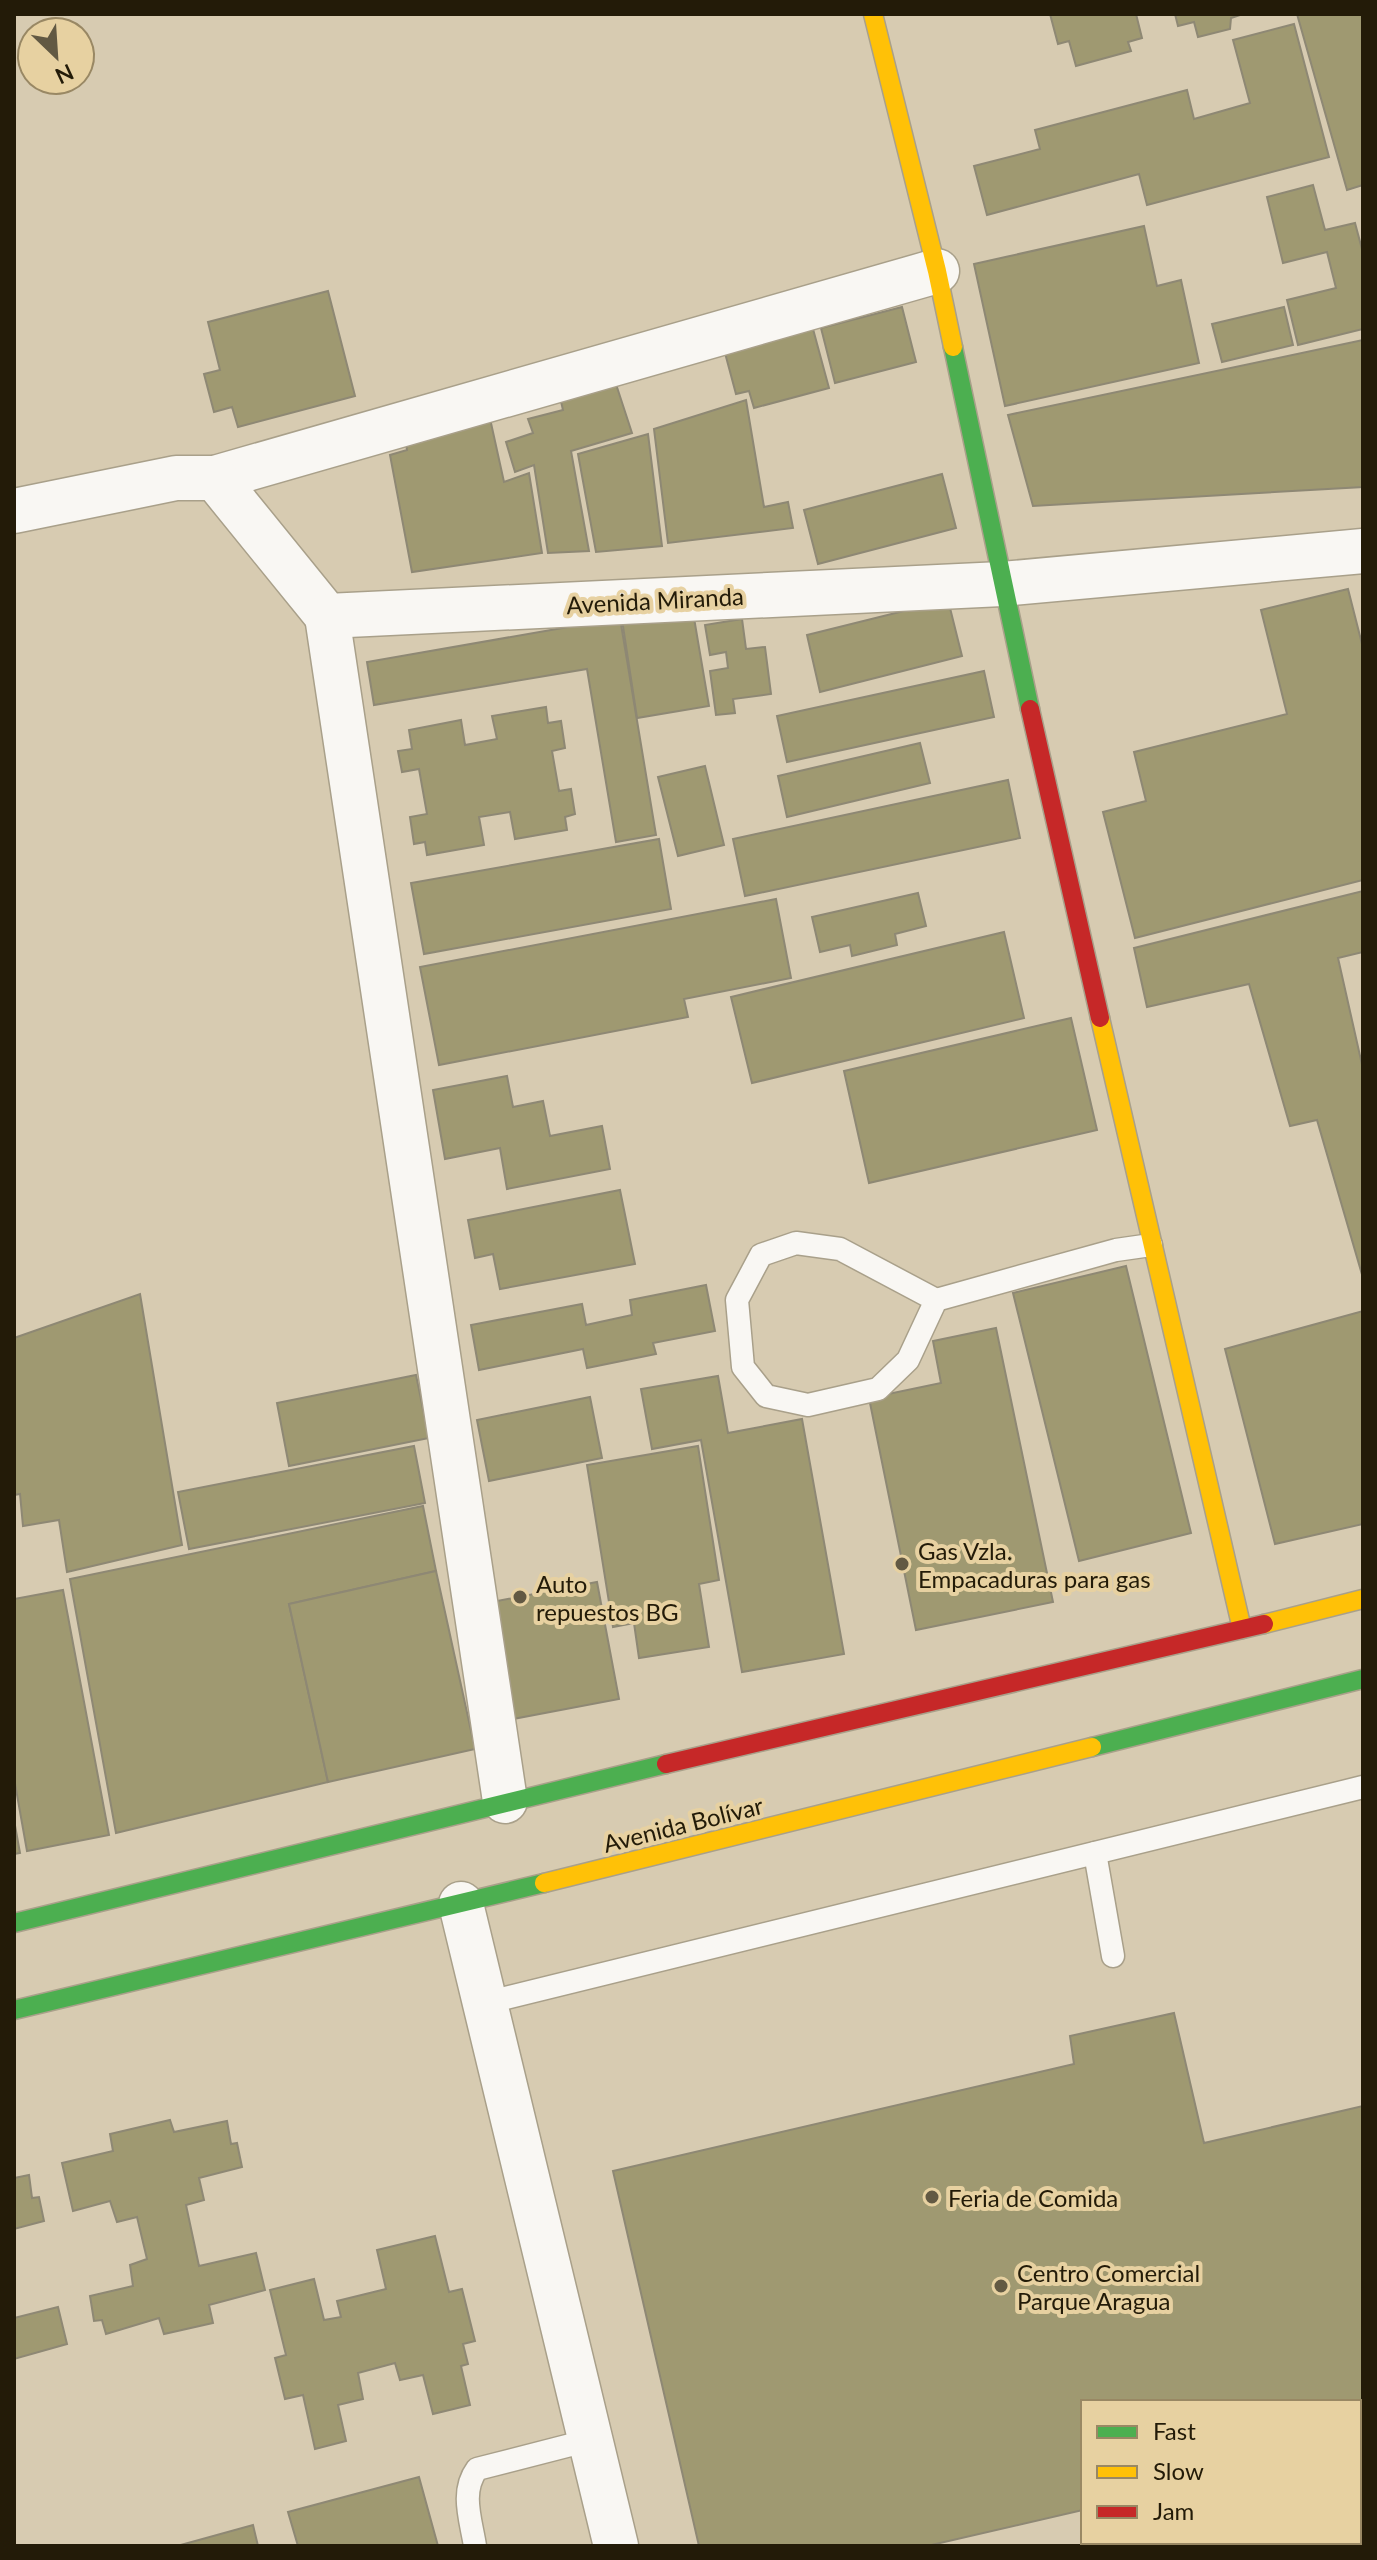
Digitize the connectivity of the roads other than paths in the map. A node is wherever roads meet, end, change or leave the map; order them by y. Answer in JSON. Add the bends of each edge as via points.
{"nodes":[{"id":1,"x":873,"y":14,"type":"edge"},
{"id":2,"x":937,"y":271,"type":"junction"},
{"id":3,"x":215,"y":478,"type":"junction"},
{"id":4,"x":14,"y":511,"type":"edge"},
{"id":5,"x":1363,"y":551,"type":"edge"},
{"id":6,"x":1002,"y":584,"type":"junction"},
{"id":7,"x":327,"y":616,"type":"junction"},
{"id":8,"x":1151,"y":1245,"type":"junction"},
{"id":9,"x":936,"y":1300,"type":"junction"},
{"id":10,"x":1363,"y":1599,"type":"edge"},
{"id":11,"x":1242,"y":1629,"type":"junction"},
{"id":12,"x":1363,"y":1679,"type":"edge"},
{"id":13,"x":1363,"y":1787,"type":"edge"},
{"id":14,"x":505,"y":1801,"type":"junction"},
{"id":15,"x":1095,"y":1853,"type":"junction"},
{"id":16,"x":461,"y":1904,"type":"junction"},
{"id":17,"x":14,"y":1923,"type":"edge"},
{"id":18,"x":1113,"y":1956,"type":"dead end"},
{"id":19,"x":485,"y":2003,"type":"junction"},
{"id":20,"x":14,"y":2010,"type":"edge"},
{"id":21,"x":590,"y":2440,"type":"junction"},
{"id":22,"x":475,"y":2546,"type":"edge"},
{"id":23,"x":616,"y":2546,"type":"edge"}],
"edges":[{"from":1,"to":2,"type":"main road"},
{"from":2,"to":3,"type":"street"},
{"from":2,"to":6,"type":"main road"},
{"from":3,"to":4,"type":"street","via":[[176,478]]},
{"from":3,"to":7,"type":"street"},
{"from":5,"to":6,"type":"street","name":"Avenida Miranda"},
{"from":6,"to":7,"type":"street","name":"Avenida Miranda"},
{"from":6,"to":8,"type":"main road"},
{"from":7,"to":14,"type":"street"},
{"from":8,"to":9,"type":"lane"},
{"from":8,"to":11,"type":"main road"},
{"from":9,"to":9,"type":"lane","via":[[840,1249],[796,1243],[761,1255],[737,1300],[743,1367],[766,1396],[808,1405],[878,1389],[908,1360]]},
{"from":10,"to":11,"type":"main road"},
{"from":11,"to":14,"type":"main road"},
{"from":12,"to":16,"type":"main road","name":"Avenida Bolívar"},
{"from":13,"to":15,"type":"lane"},
{"from":14,"to":17,"type":"main road"},
{"from":15,"to":18,"type":"lane"},
{"from":15,"to":19,"type":"lane"},
{"from":16,"to":19,"type":"street"},
{"from":16,"to":20,"type":"main road","name":"Avenida Bolívar"},
{"from":19,"to":21,"type":"street"},
{"from":21,"to":22,"type":"lane","via":[[477,2469],[468,2482]]},
{"from":21,"to":23,"type":"street"}]}
